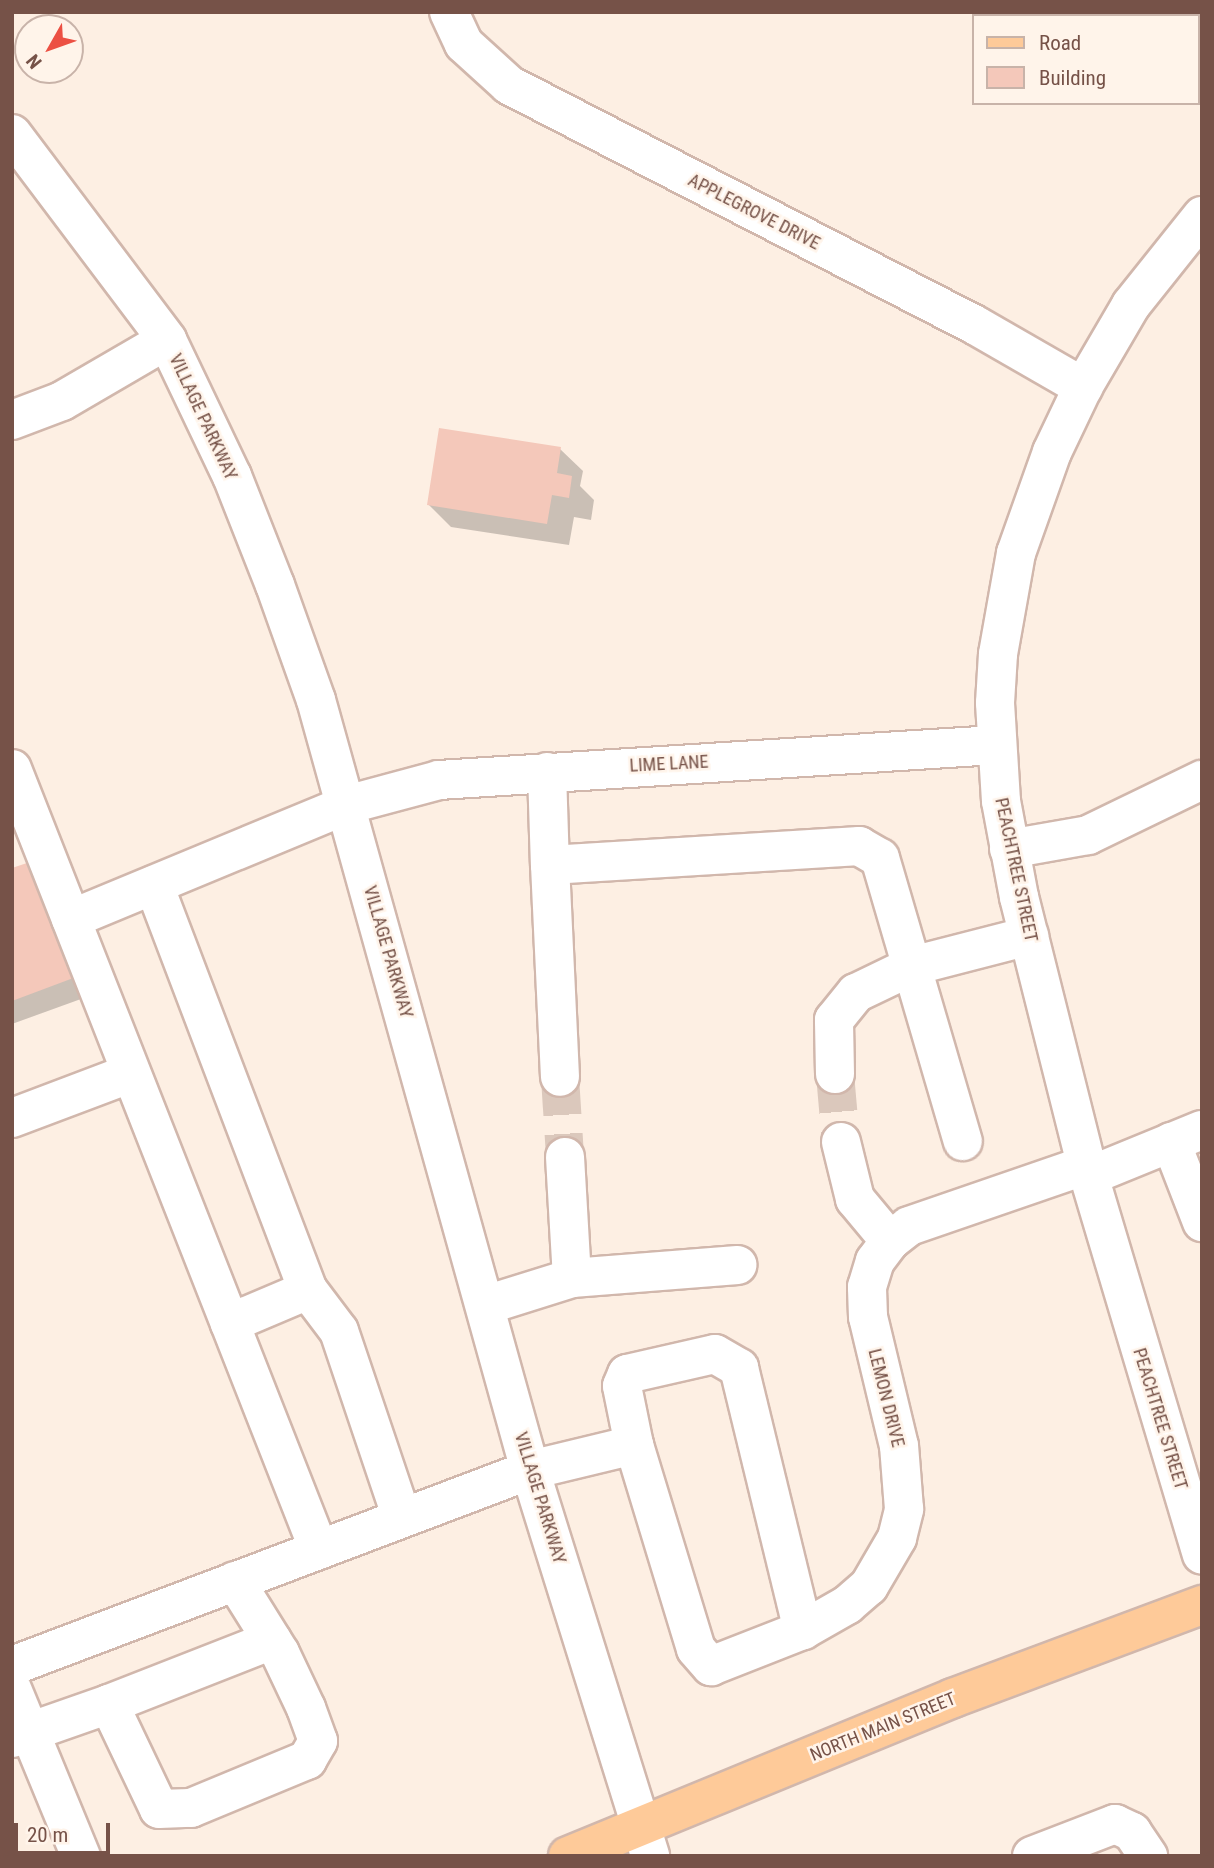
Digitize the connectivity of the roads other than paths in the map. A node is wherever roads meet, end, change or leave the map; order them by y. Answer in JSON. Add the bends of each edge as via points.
{"nodes":[{"id":1,"x":449,"y":12,"type":"edge"},
{"id":2,"x":12,"y":134,"type":"edge"},
{"id":3,"x":1202,"y":216,"type":"edge"},
{"id":4,"x":167,"y":340,"type":"junction"},
{"id":5,"x":1083,"y":387,"type":"junction"},
{"id":6,"x":12,"y":420,"type":"edge"},
{"id":7,"x":996,"y":745,"type":"junction"},
{"id":8,"x":12,"y":769,"type":"edge"},
{"id":9,"x":547,"y":772,"type":"junction"},
{"id":10,"x":1202,"y":780,"type":"edge"},
{"id":11,"x":346,"y":805,"type":"junction"},
{"id":12,"x":1009,"y":849,"type":"junction"},
{"id":13,"x":550,"y":865,"type":"junction"},
{"id":14,"x":153,"y":885,"type":"junction"},
{"id":15,"x":71,"y":919,"type":"junction"},
{"id":16,"x":1029,"y":936,"type":"junction"},
{"id":17,"x":912,"y":966,"type":"junction"},
{"id":18,"x":131,"y":1073,"type":"junction"},
{"id":19,"x":835,"y":1074,"type":"tunnel mouth"},
{"id":20,"x":560,"y":1077,"type":"tunnel mouth"},
{"id":21,"x":12,"y":1118,"type":"edge"},
{"id":22,"x":1186,"y":1136,"type":"edge"},
{"id":23,"x":963,"y":1141,"type":"dead end"},
{"id":24,"x":841,"y":1142,"type":"tunnel mouth"},
{"id":25,"x":565,"y":1157,"type":"tunnel mouth"},
{"id":26,"x":1088,"y":1170,"type":"junction"},
{"id":27,"x":1202,"y":1222,"type":"edge"},
{"id":28,"x":890,"y":1241,"type":"junction"},
{"id":29,"x":737,"y":1265,"type":"dead end"},
{"id":30,"x":572,"y":1278,"type":"junction"},
{"id":31,"x":308,"y":1290,"type":"junction"},
{"id":32,"x":486,"y":1305,"type":"junction"},
{"id":33,"x":230,"y":1323,"type":"junction"},
{"id":34,"x":634,"y":1445,"type":"junction"},
{"id":35,"x":530,"y":1469,"type":"junction"},
{"id":36,"x":402,"y":1518,"type":"junction"},
{"id":37,"x":319,"y":1550,"type":"junction"},
{"id":38,"x":1202,"y":1555,"type":"edge"},
{"id":39,"x":235,"y":1581,"type":"junction"},
{"id":40,"x":1202,"y":1605,"type":"edge"},
{"id":41,"x":803,"y":1630,"type":"junction"},
{"id":42,"x":272,"y":1640,"type":"junction"},
{"id":43,"x":12,"y":1666,"type":"edge"},
{"id":44,"x":12,"y":1689,"type":"edge"},
{"id":45,"x":109,"y":1704,"type":"junction"},
{"id":46,"x":21,"y":1735,"type":"edge"},
{"id":47,"x":644,"y":1842,"type":"edge"},
{"id":48,"x":81,"y":1856,"type":"edge"},
{"id":49,"x":568,"y":1856,"type":"edge"},
{"id":50,"x":1032,"y":1856,"type":"edge"},
{"id":51,"x":1148,"y":1856,"type":"edge"}],
"edges":[{"from":1,"to":5,"type":"street","name":"APPLEGROVE DRIVE","via":[[464,44],[509,85],[975,325]]},
{"from":2,"to":4,"type":"street","name":"VILLAGE PARKWAY"},
{"from":3,"to":5,"type":"street","name":"PEACHTREE STREET","via":[[1131,305]]},
{"from":4,"to":6,"type":"street","via":[[72,395]]},
{"from":4,"to":11,"type":"street","name":"VILLAGE PARKWAY","via":[[214,435],[271,574],[316,700]]},
{"from":5,"to":7,"type":"street","name":"PEACHTREE STREET","via":[[1046,465],[1016,553],[998,654]]},
{"from":7,"to":9,"type":"street","name":"LIME LANE"},
{"from":7,"to":12,"type":"street","name":"PEACHTREE STREET"},
{"from":8,"to":15,"type":"street"},
{"from":9,"to":11,"type":"street","name":"LIME LANE","via":[[439,780]]},
{"from":9,"to":13,"type":"street"},
{"from":10,"to":12,"type":"street","via":[[1088,835]]},
{"from":11,"to":14,"type":"street","name":"LIME LANE"},
{"from":11,"to":32,"type":"street","name":"VILLAGE PARKWAY"},
{"from":12,"to":16,"type":"street","name":"PEACHTREE STREET"},
{"from":13,"to":17,"type":"street","via":[[859,846],[880,858]]},
{"from":13,"to":20,"type":"street"},
{"from":14,"to":15,"type":"street","name":"LIME LANE"},
{"from":14,"to":31,"type":"street"},
{"from":15,"to":18,"type":"street"},
{"from":16,"to":17,"type":"street"},
{"from":16,"to":26,"type":"street","name":"PEACHTREE STREET"},
{"from":17,"to":19,"type":"street","via":[[856,993],[834,1020]]},
{"from":17,"to":23,"type":"street"},
{"from":18,"to":21,"type":"street"},
{"from":18,"to":33,"type":"street"},
{"from":22,"to":26,"type":"street","name":"LEMON DRIVE"},
{"from":22,"to":27,"type":"street"},
{"from":24,"to":28,"type":"street","via":[[855,1199]]},
{"from":25,"to":30,"type":"street"},
{"from":26,"to":28,"type":"street","name":"LEMON DRIVE","via":[[933,1215]]},
{"from":26,"to":38,"type":"street","name":"PEACHTREE STREET"},
{"from":28,"to":41,"type":"street","name":"LEMON DRIVE","via":[[875,1261],[867,1287],[868,1317],[899,1446],[904,1509],[892,1551],[869,1586],[848,1605]]},
{"from":29,"to":30,"type":"street"},
{"from":30,"to":32,"type":"street"},
{"from":31,"to":33,"type":"street"},
{"from":31,"to":36,"type":"street","via":[[339,1331]]},
{"from":32,"to":35,"type":"street","name":"VILLAGE PARKWAY"},
{"from":33,"to":37,"type":"street"},
{"from":34,"to":35,"type":"street"},
{"from":34,"to":41,"type":"street","name":"LEMON DRIVE","via":[[696,1649],[711,1667]]},
{"from":34,"to":41,"type":"street","via":[[622,1386],[627,1374],[715,1354],[739,1368]]},
{"from":35,"to":36,"type":"street"},
{"from":35,"to":47,"type":"street","name":"VILLAGE PARKWAY"},
{"from":36,"to":37,"type":"street"},
{"from":37,"to":39,"type":"street"},
{"from":39,"to":42,"type":"street"},
{"from":39,"to":43,"type":"street"},
{"from":40,"to":47,"type":"main road","name":"NORTH MAIN STREET","via":[[953,1698]]},
{"from":42,"to":45,"type":"street"},
{"from":42,"to":45,"type":"street","via":[[318,1741],[307,1760],[191,1808],[159,1809]]},
{"from":44,"to":46,"type":"street"},
{"from":45,"to":46,"type":"street"},
{"from":46,"to":48,"type":"street"},
{"from":47,"to":49,"type":"main road","name":"NORTH MAIN STREET"},
{"from":50,"to":51,"type":"street","via":[[1115,1824],[1132,1832]]}]}
